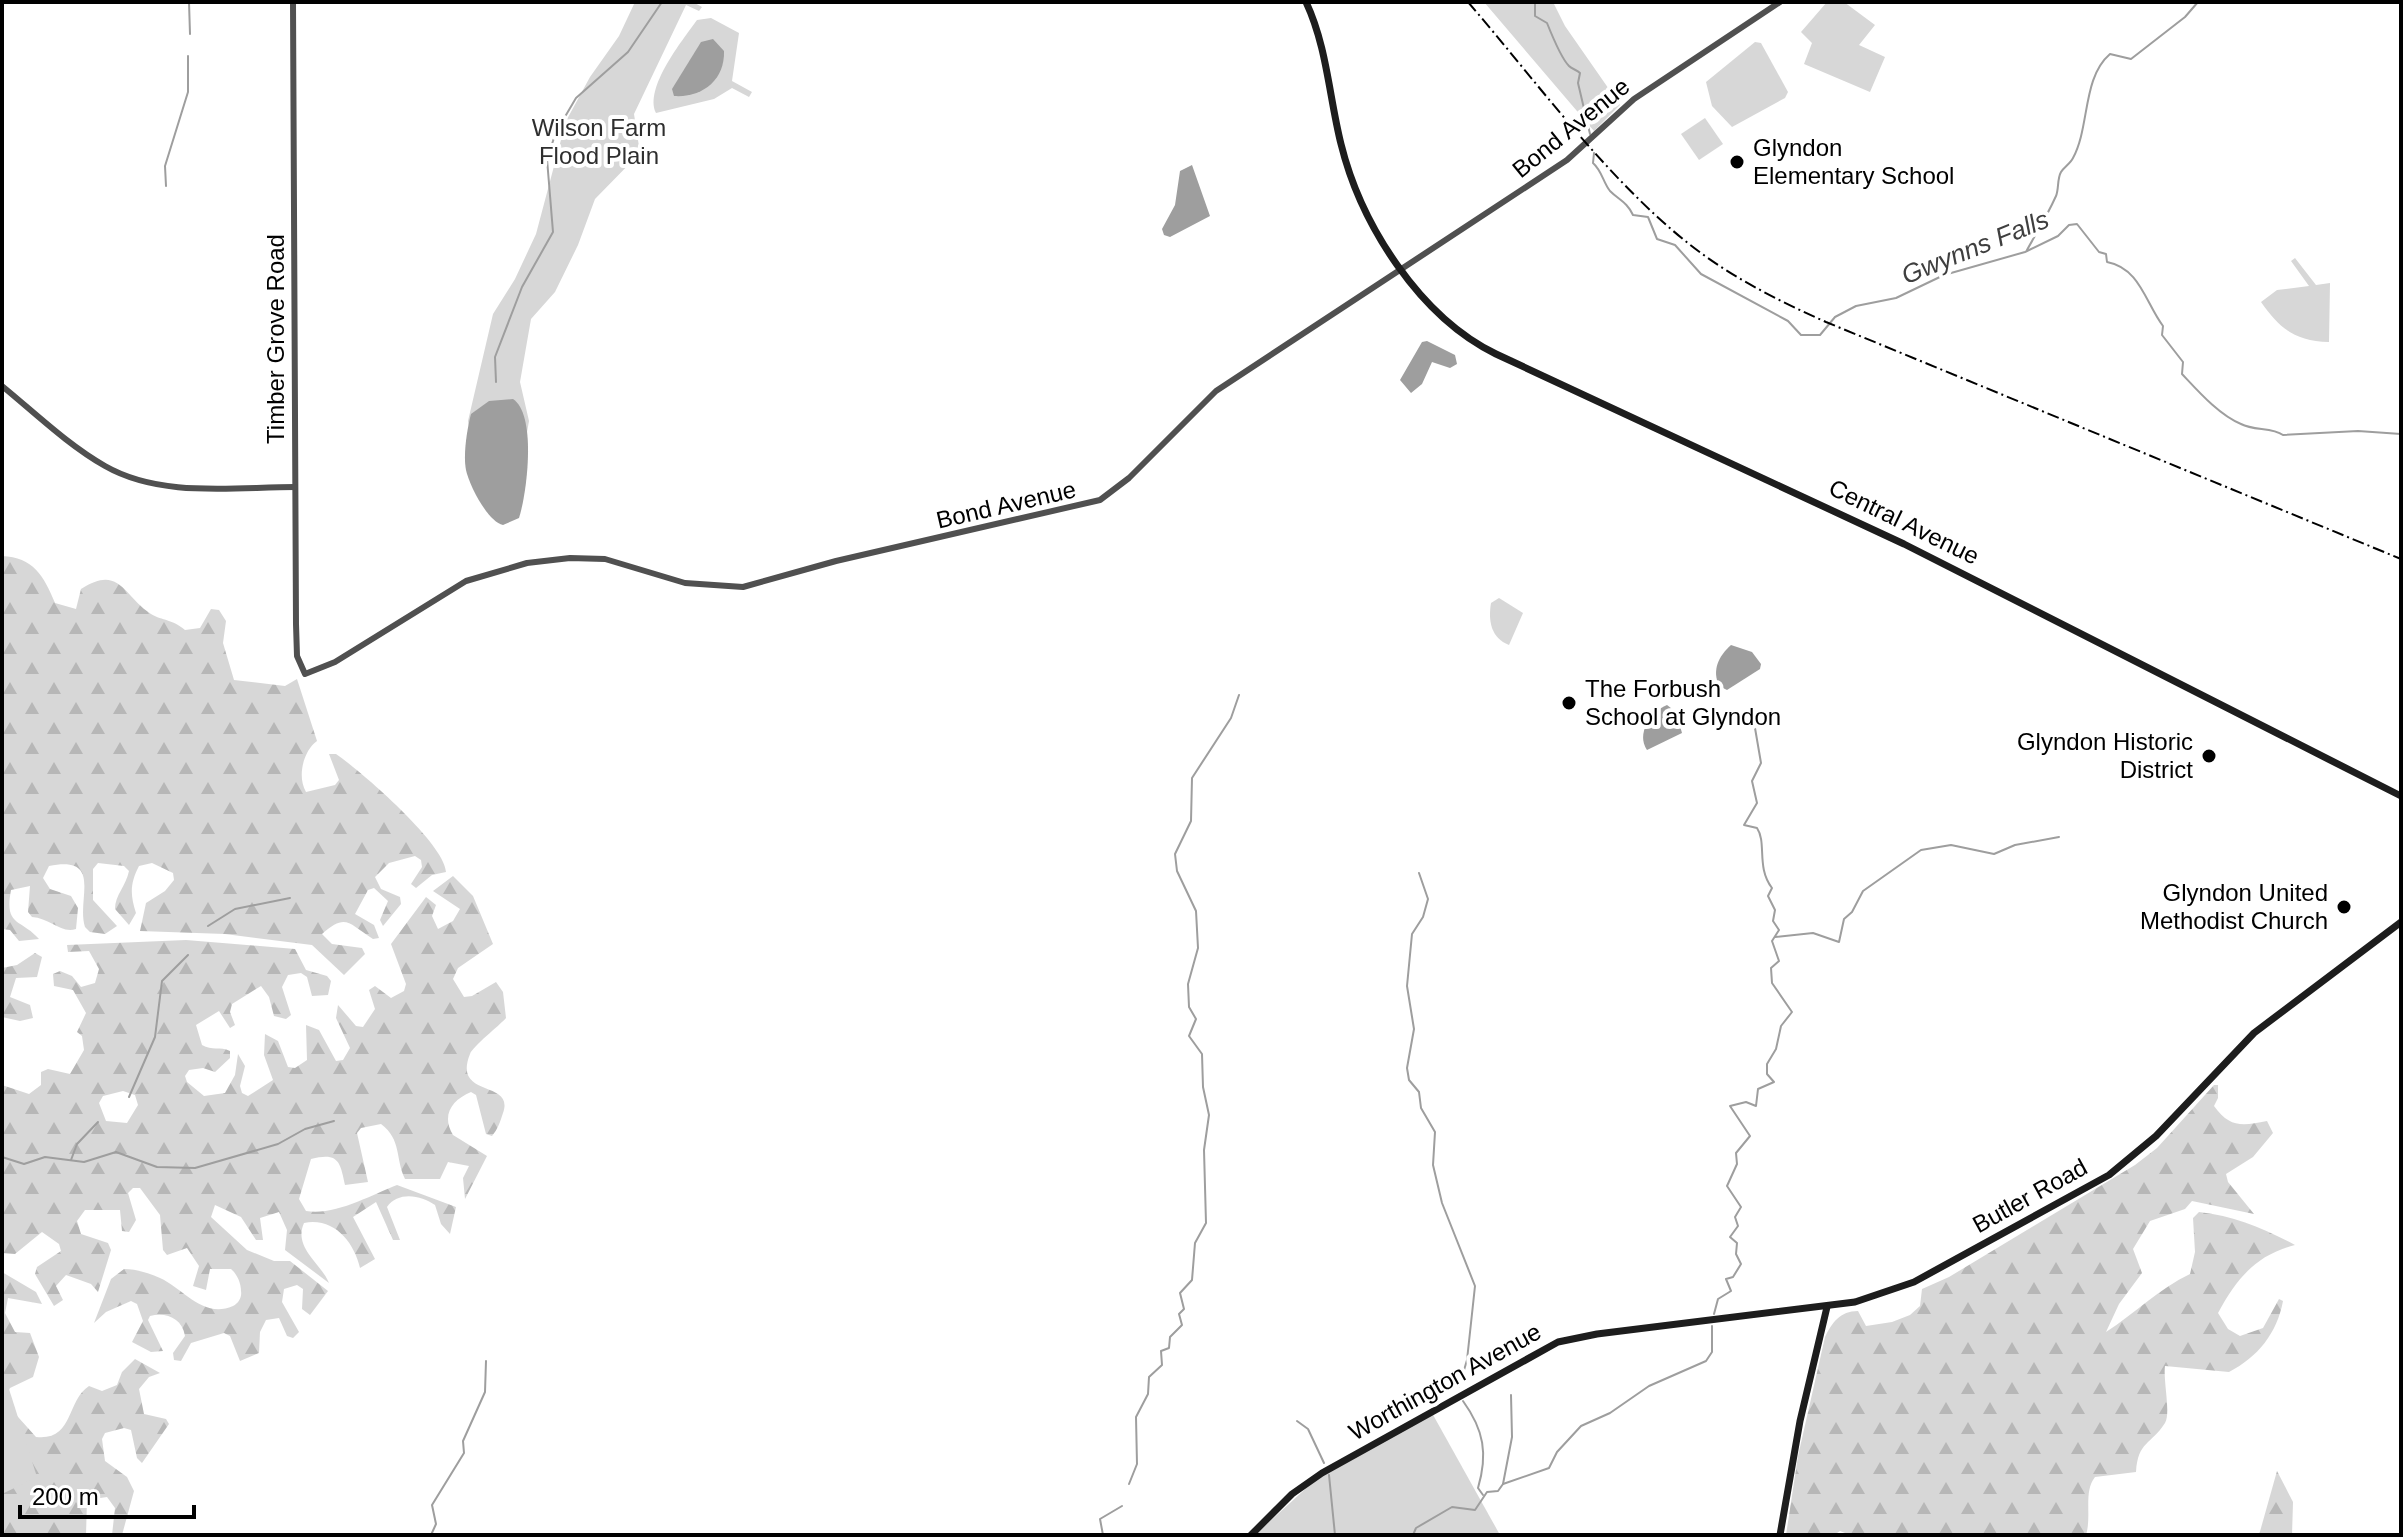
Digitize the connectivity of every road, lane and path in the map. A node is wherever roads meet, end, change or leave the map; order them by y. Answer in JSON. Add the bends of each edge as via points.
{"nodes":[{"id":1,"x":293,"y":2,"type":"edge"},
{"id":2,"x":1306,"y":2,"type":"edge"},
{"id":3,"x":1780,"y":2,"type":"edge"},
{"id":4,"x":1401,"y":272,"type":"junction"},
{"id":5,"x":2,"y":386,"type":"edge"},
{"id":6,"x":295,"y":487,"type":"junction"},
{"id":7,"x":305,"y":674,"type":"joint"},
{"id":8,"x":2401,"y":796,"type":"edge"},
{"id":9,"x":2401,"y":922,"type":"edge"},
{"id":10,"x":1827,"y":1307,"type":"junction"},
{"id":11,"x":1251,"y":1535,"type":"edge"},
{"id":12,"x":1780,"y":1535,"type":"edge"}],
"edges":[{"from":1,"to":6,"type":"street","name":"Timber Grove Road"},
{"from":2,"to":4,"type":"main road","name":"Central Avenue","via":[[1321,42],[1346,163]]},
{"from":3,"to":4,"type":"street","name":"Bond Avenue","via":[[1634,99],[1567,160]]},
{"from":4,"to":7,"type":"street","name":"Bond Avenue","via":[[1216,391],[1129,478],[1092,504],[743,587],[685,583],[605,559],[527,563],[466,581],[335,662]]},
{"from":4,"to":8,"type":"main road","name":"Central Avenue","via":[[1434,311],[1480,346],[1885,535]]},
{"from":5,"to":6,"type":"street","via":[[92,458],[131,478],[171,487]]},
{"from":6,"to":7,"type":"street","name":"Timber Grove Road","via":[[297,652]]},
{"from":9,"to":10,"type":"main road","name":"Butler Road","via":[[2254,1033],[2156,1136],[2109,1175],[1914,1282],[1870,1299]]},
{"from":10,"to":11,"type":"main road","name":"Worthington Avenue","via":[[1558,1342],[1322,1473]]},
{"from":10,"to":12,"type":"main road"}]}
